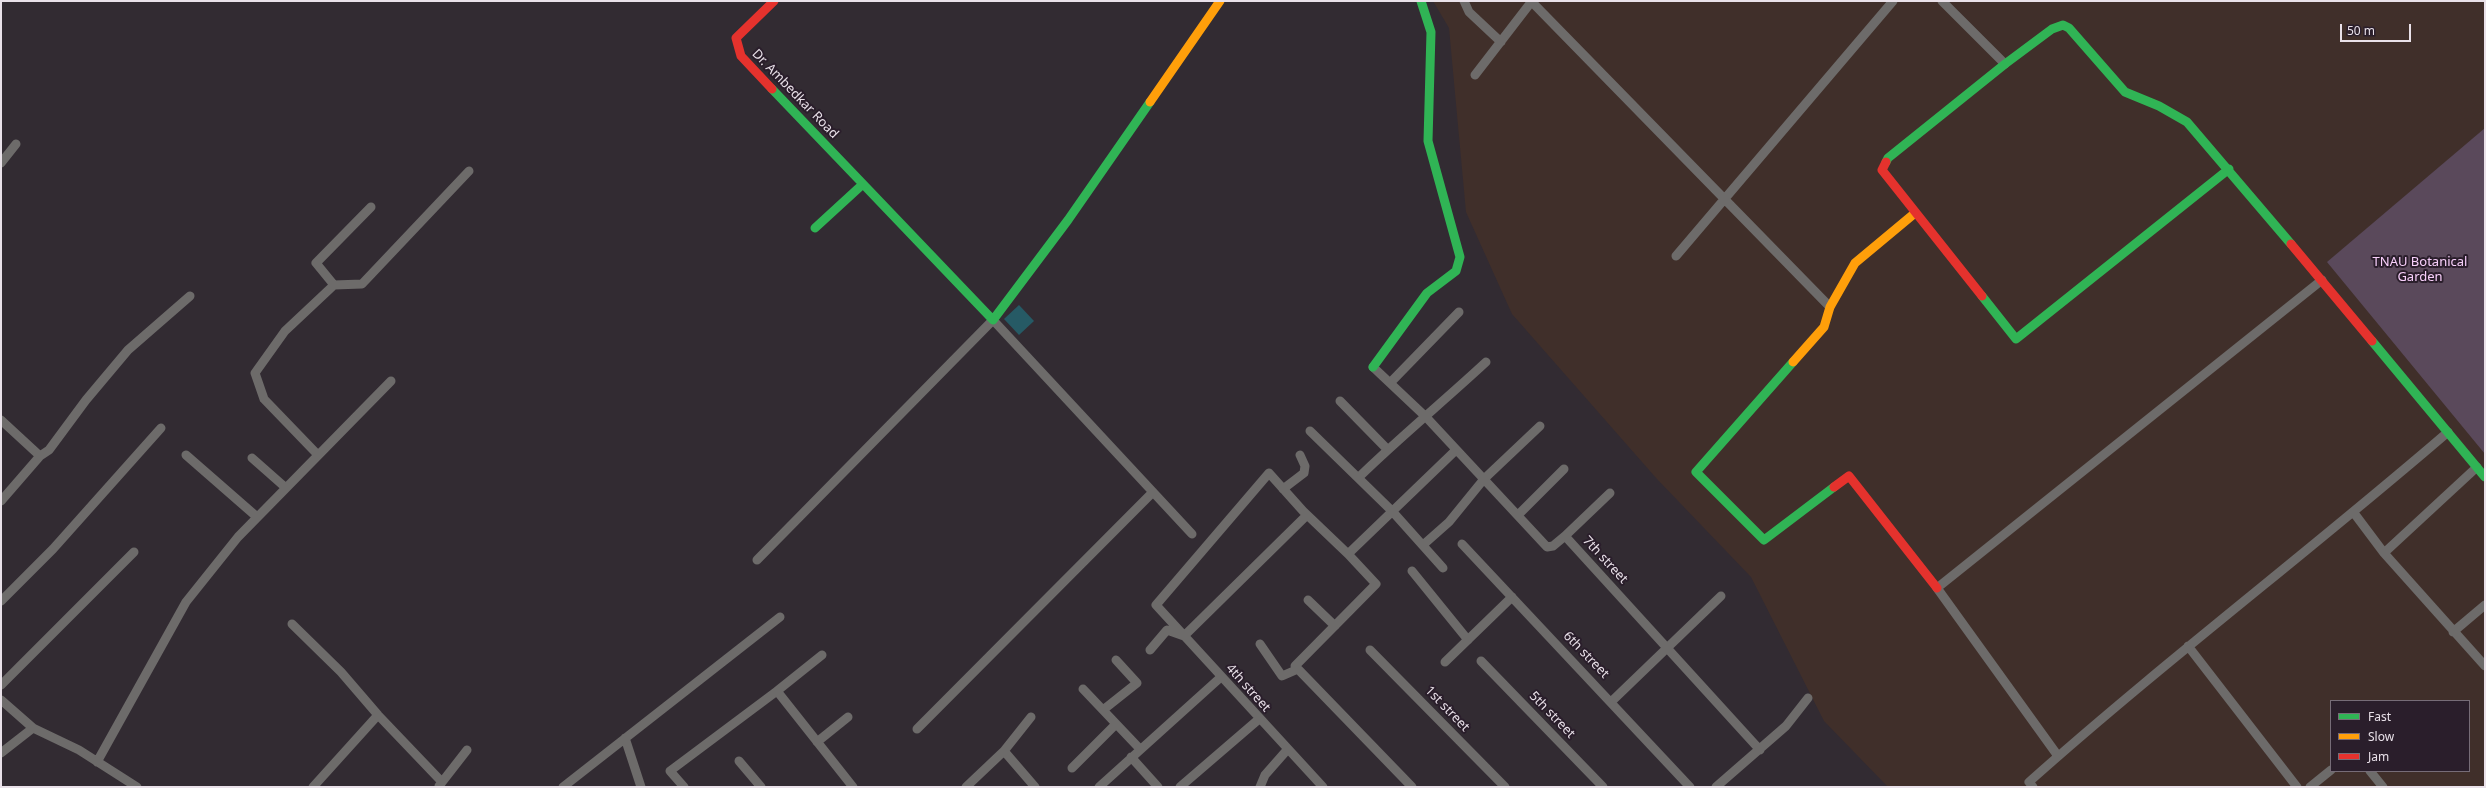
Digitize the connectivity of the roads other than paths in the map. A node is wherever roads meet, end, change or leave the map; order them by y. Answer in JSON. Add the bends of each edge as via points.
{"nodes":[{"id":1,"x":774,"y":1,"type":"edge"},
{"id":2,"x":1220,"y":1,"type":"edge"},
{"id":3,"x":1421,"y":1,"type":"edge"},
{"id":4,"x":1464,"y":1,"type":"edge"},
{"id":5,"x":1531,"y":1,"type":"edge"},
{"id":6,"x":1893,"y":1,"type":"edge"},
{"id":7,"x":1942,"y":1,"type":"edge"},
{"id":8,"x":1501,"y":42,"type":"junction"},
{"id":9,"x":2006,"y":64,"type":"junction"},
{"id":10,"x":1476,"y":75,"type":"dead end"},
{"id":11,"x":16,"y":144,"type":"dead end"},
{"id":12,"x":1,"y":163,"type":"edge"},
{"id":13,"x":2229,"y":169,"type":"junction"},
{"id":14,"x":469,"y":171,"type":"dead end"},
{"id":15,"x":863,"y":184,"type":"junction"},
{"id":16,"x":1725,"y":199,"type":"junction"},
{"id":17,"x":371,"y":208,"type":"dead end"},
{"id":18,"x":1915,"y":213,"type":"junction"},
{"id":19,"x":815,"y":228,"type":"dead end"},
{"id":20,"x":1676,"y":256,"type":"dead end"},
{"id":21,"x":2322,"y":280,"type":"junction"},
{"id":22,"x":334,"y":285,"type":"junction"},
{"id":23,"x":190,"y":296,"type":"dead end"},
{"id":24,"x":1830,"y":307,"type":"junction"},
{"id":25,"x":1459,"y":312,"type":"dead end"},
{"id":26,"x":993,"y":320,"type":"junction"},
{"id":27,"x":1486,"y":362,"type":"dead end"},
{"id":28,"x":391,"y":381,"type":"dead end"},
{"id":29,"x":1390,"y":383,"type":"junction"},
{"id":30,"x":1340,"y":401,"type":"dead end"},
{"id":31,"x":1426,"y":417,"type":"junction"},
{"id":32,"x":1,"y":420,"type":"edge"},
{"id":33,"x":1540,"y":426,"type":"dead end"},
{"id":34,"x":161,"y":428,"type":"dead end"},
{"id":35,"x":1310,"y":431,"type":"dead end"},
{"id":36,"x":2448,"y":432,"type":"junction"},
{"id":37,"x":1387,"y":449,"type":"junction"},
{"id":38,"x":1456,"y":450,"type":"junction"},
{"id":39,"x":186,"y":455,"type":"dead end"},
{"id":40,"x":318,"y":455,"type":"junction"},
{"id":41,"x":1300,"y":455,"type":"dead end"},
{"id":42,"x":40,"y":456,"type":"junction"},
{"id":43,"x":252,"y":458,"type":"dead end"},
{"id":44,"x":2477,"y":467,"type":"junction"},
{"id":45,"x":1564,"y":470,"type":"dead end"},
{"id":46,"x":1359,"y":477,"type":"junction"},
{"id":47,"x":2485,"y":477,"type":"edge"},
{"id":48,"x":1484,"y":479,"type":"junction"},
{"id":49,"x":286,"y":488,"type":"junction"},
{"id":50,"x":1284,"y":489,"type":"junction"},
{"id":51,"x":1153,"y":492,"type":"junction"},
{"id":52,"x":1610,"y":493,"type":"dead end"},
{"id":53,"x":1,"y":501,"type":"edge"},
{"id":54,"x":1392,"y":511,"type":"junction"},
{"id":55,"x":2354,"y":513,"type":"junction"},
{"id":56,"x":1307,"y":515,"type":"junction"},
{"id":57,"x":1518,"y":515,"type":"junction"},
{"id":58,"x":258,"y":517,"type":"junction"},
{"id":59,"x":1192,"y":534,"type":"dead end"},
{"id":60,"x":1565,"y":536,"type":"junction"},
{"id":61,"x":1462,"y":544,"type":"dead end"},
{"id":62,"x":1423,"y":545,"type":"junction"},
{"id":63,"x":134,"y":552,"type":"dead end"},
{"id":64,"x":2384,"y":553,"type":"junction"},
{"id":65,"x":1348,"y":554,"type":"junction"},
{"id":66,"x":757,"y":560,"type":"dead end"},
{"id":67,"x":1443,"y":568,"type":"dead end"},
{"id":68,"x":1412,"y":571,"type":"dead end"},
{"id":69,"x":1937,"y":588,"type":"junction"},
{"id":70,"x":1721,"y":596,"type":"dead end"},
{"id":71,"x":1512,"y":597,"type":"junction"},
{"id":72,"x":1308,"y":600,"type":"dead end"},
{"id":73,"x":1,"y":601,"type":"edge"},
{"id":74,"x":2485,"y":605,"type":"edge"},
{"id":75,"x":780,"y":618,"type":"dead end"},
{"id":76,"x":292,"y":624,"type":"dead end"},
{"id":77,"x":1335,"y":626,"type":"junction"},
{"id":78,"x":2453,"y":632,"type":"junction"},
{"id":79,"x":1184,"y":636,"type":"junction"},
{"id":80,"x":1468,"y":640,"type":"junction"},
{"id":81,"x":1260,"y":644,"type":"dead end"},
{"id":82,"x":2188,"y":646,"type":"junction"},
{"id":83,"x":1668,"y":648,"type":"junction"},
{"id":84,"x":1150,"y":650,"type":"dead end"},
{"id":85,"x":1370,"y":650,"type":"dead end"},
{"id":86,"x":822,"y":655,"type":"dead end"},
{"id":87,"x":1116,"y":660,"type":"dead end"},
{"id":88,"x":1481,"y":661,"type":"dead end"},
{"id":89,"x":1445,"y":662,"type":"dead end"},
{"id":90,"x":2484,"y":663,"type":"edge"},
{"id":91,"x":1298,"y":669,"type":"junction"},
{"id":92,"x":1221,"y":677,"type":"junction"},
{"id":93,"x":1,"y":685,"type":"edge"},
{"id":94,"x":1083,"y":689,"type":"dead end"},
{"id":95,"x":777,"y":691,"type":"junction"},
{"id":96,"x":1808,"y":698,"type":"dead end"},
{"id":97,"x":1,"y":700,"type":"edge"},
{"id":98,"x":1612,"y":701,"type":"junction"},
{"id":99,"x":1103,"y":710,"type":"junction"},
{"id":100,"x":378,"y":715,"type":"junction"},
{"id":101,"x":848,"y":717,"type":"dead end"},
{"id":102,"x":1031,"y":717,"type":"dead end"},
{"id":103,"x":1259,"y":718,"type":"junction"},
{"id":104,"x":1116,"y":724,"type":"junction"},
{"id":105,"x":33,"y":728,"type":"junction"},
{"id":106,"x":917,"y":729,"type":"dead end"},
{"id":107,"x":625,"y":738,"type":"junction"},
{"id":108,"x":817,"y":742,"type":"junction"},
{"id":109,"x":1140,"y":749,"type":"junction"},
{"id":110,"x":467,"y":750,"type":"dead end"},
{"id":111,"x":1287,"y":750,"type":"junction"},
{"id":112,"x":1760,"y":750,"type":"junction"},
{"id":113,"x":1004,"y":751,"type":"junction"},
{"id":114,"x":1,"y":753,"type":"edge"},
{"id":115,"x":2058,"y":756,"type":"junction"},
{"id":116,"x":1132,"y":757,"type":"junction"},
{"id":117,"x":739,"y":761,"type":"dead end"},
{"id":118,"x":97,"y":762,"type":"junction"},
{"id":119,"x":1072,"y":768,"type":"dead end"},
{"id":120,"x":2330,"y":771,"type":"edge"},
{"id":121,"x":2371,"y":772,"type":"edge"},
{"id":122,"x":441,"y":785,"type":"edge"},
{"id":123,"x":137,"y":787,"type":"edge"},
{"id":124,"x":313,"y":787,"type":"edge"},
{"id":125,"x":563,"y":787,"type":"edge"},
{"id":126,"x":640,"y":787,"type":"edge"},
{"id":127,"x":684,"y":787,"type":"edge"},
{"id":128,"x":761,"y":787,"type":"edge"},
{"id":129,"x":853,"y":787,"type":"edge"},
{"id":130,"x":966,"y":787,"type":"edge"},
{"id":131,"x":1035,"y":787,"type":"edge"},
{"id":132,"x":1099,"y":787,"type":"edge"},
{"id":133,"x":1158,"y":787,"type":"edge"},
{"id":134,"x":1180,"y":787,"type":"edge"},
{"id":135,"x":1260,"y":787,"type":"edge"},
{"id":136,"x":1323,"y":787,"type":"edge"},
{"id":137,"x":1412,"y":787,"type":"edge"},
{"id":138,"x":1504,"y":787,"type":"edge"},
{"id":139,"x":1603,"y":787,"type":"edge"},
{"id":140,"x":1690,"y":787,"type":"edge"},
{"id":141,"x":1716,"y":787,"type":"edge"},
{"id":142,"x":2033,"y":787,"type":"edge"},
{"id":143,"x":2297,"y":787,"type":"edge"},
{"id":144,"x":2310,"y":787,"type":"edge"},
{"id":145,"x":2383,"y":787,"type":"edge"}],
"edges":[{"from":1,"to":15,"type":"street","name":"Dr. Ambedkar Road","via":[[736,38],[741,56]]},
{"from":2,"to":26,"type":"street","via":[[1095,182]]},
{"from":3,"to":29,"type":"street","name":"7th street","via":[[1431,32],[1428,141],[1460,257],[1454,275],[1435,284],[1427,293],[1373,367]]},
{"from":4,"to":8,"type":"street","via":[[1469,12]]},
{"from":5,"to":8,"type":"street"},
{"from":5,"to":16,"type":"street"},
{"from":6,"to":16,"type":"street"},
{"from":7,"to":9,"type":"street"},
{"from":8,"to":10,"type":"street"},
{"from":9,"to":13,"type":"street","via":[[2052,29],[2063,25],[2069,28],[2124,92],[2159,106],[2187,122]]},
{"from":9,"to":18,"type":"street","via":[[1899,149],[1883,165],[1882,172]]},
{"from":11,"to":12,"type":"street"},
{"from":13,"to":18,"type":"street","via":[[2016,339]]},
{"from":13,"to":21,"type":"street"},
{"from":14,"to":22,"type":"street","via":[[362,284]]},
{"from":15,"to":19,"type":"street"},
{"from":15,"to":26,"type":"street"},
{"from":16,"to":20,"type":"street"},
{"from":16,"to":24,"type":"street"},
{"from":17,"to":22,"type":"street","via":[[316,263]]},
{"from":18,"to":24,"type":"street","via":[[1855,263]]},
{"from":21,"to":36,"type":"street"},
{"from":21,"to":69,"type":"street"},
{"from":22,"to":40,"type":"street","via":[[285,331],[255,373],[264,399]]},
{"from":23,"to":42,"type":"street","via":[[128,350],[48,450]]},
{"from":24,"to":69,"type":"street","via":[[1824,327],[1696,472],[1764,540],[1849,476]]},
{"from":25,"to":29,"type":"street"},
{"from":26,"to":51,"type":"street"},
{"from":26,"to":66,"type":"street"},
{"from":27,"to":31,"type":"street"},
{"from":28,"to":40,"type":"street"},
{"from":29,"to":31,"type":"street","name":"7th street"},
{"from":30,"to":37,"type":"street"},
{"from":31,"to":37,"type":"street"},
{"from":31,"to":38,"type":"street","name":"7th street"},
{"from":32,"to":42,"type":"street"},
{"from":33,"to":48,"type":"street"},
{"from":34,"to":73,"type":"street","via":[[53,549]]},
{"from":35,"to":46,"type":"street"},
{"from":36,"to":44,"type":"street"},
{"from":36,"to":55,"type":"street"},
{"from":37,"to":46,"type":"street"},
{"from":38,"to":48,"type":"street","name":"7th street"},
{"from":38,"to":54,"type":"street"},
{"from":39,"to":58,"type":"street"},
{"from":40,"to":49,"type":"street"},
{"from":41,"to":50,"type":"street","via":[[1305,466],[1304,473]]},
{"from":42,"to":53,"type":"street"},
{"from":43,"to":49,"type":"street"},
{"from":44,"to":47,"type":"street"},
{"from":44,"to":64,"type":"street"},
{"from":45,"to":57,"type":"street"},
{"from":46,"to":54,"type":"street"},
{"from":48,"to":57,"type":"street","name":"7th street"},
{"from":48,"to":62,"type":"street","via":[[1448,522]]},
{"from":49,"to":58,"type":"street"},
{"from":50,"to":56,"type":"street"},
{"from":50,"to":79,"type":"street","name":"4th street","via":[[1269,473],[1156,604]]},
{"from":51,"to":59,"type":"street"},
{"from":51,"to":106,"type":"street"},
{"from":52,"to":60,"type":"street"},
{"from":54,"to":62,"type":"street"},
{"from":54,"to":65,"type":"street"},
{"from":55,"to":64,"type":"street"},
{"from":55,"to":82,"type":"street"},
{"from":56,"to":65,"type":"street"},
{"from":56,"to":79,"type":"street"},
{"from":57,"to":60,"type":"street","name":"7th street","via":[[1547,547]]},
{"from":58,"to":118,"type":"street","via":[[238,537],[186,602]]},
{"from":60,"to":83,"type":"street","name":"7th street"},
{"from":61,"to":71,"type":"street","name":"6th street"},
{"from":62,"to":67,"type":"street"},
{"from":63,"to":93,"type":"street"},
{"from":64,"to":78,"type":"street"},
{"from":65,"to":77,"type":"street","via":[[1376,584]]},
{"from":68,"to":80,"type":"street"},
{"from":69,"to":115,"type":"street"},
{"from":70,"to":83,"type":"street"},
{"from":71,"to":80,"type":"street"},
{"from":71,"to":98,"type":"street","name":"6th street"},
{"from":72,"to":77,"type":"street"},
{"from":74,"to":78,"type":"street"},
{"from":75,"to":107,"type":"street"},
{"from":76,"to":100,"type":"street","via":[[341,672]]},
{"from":77,"to":91,"type":"street","via":[[1295,666]]},
{"from":78,"to":90,"type":"street"},
{"from":79,"to":84,"type":"street","via":[[1167,630]]},
{"from":79,"to":92,"type":"street","name":"4th street"},
{"from":80,"to":89,"type":"street"},
{"from":81,"to":91,"type":"street","via":[[1282,676]]},
{"from":82,"to":115,"type":"street"},
{"from":82,"to":143,"type":"street"},
{"from":83,"to":98,"type":"street"},
{"from":83,"to":112,"type":"street","name":"7th street"},
{"from":85,"to":138,"type":"street","name":"1st street"},
{"from":86,"to":95,"type":"street"},
{"from":87,"to":99,"type":"street","via":[[1137,683]]},
{"from":88,"to":139,"type":"street","name":"5th street"},
{"from":91,"to":137,"type":"street"},
{"from":92,"to":103,"type":"street","name":"4th street"},
{"from":92,"to":109,"type":"street"},
{"from":94,"to":99,"type":"street"},
{"from":95,"to":108,"type":"street"},
{"from":95,"to":127,"type":"street","via":[[670,771]]},
{"from":96,"to":112,"type":"street","via":[[1786,726]]},
{"from":97,"to":105,"type":"street"},
{"from":98,"to":140,"type":"street","name":"6th street"},
{"from":99,"to":104,"type":"street"},
{"from":100,"to":122,"type":"street"},
{"from":100,"to":124,"type":"street"},
{"from":101,"to":108,"type":"street"},
{"from":102,"to":113,"type":"street"},
{"from":103,"to":111,"type":"street","name":"4th street"},
{"from":103,"to":134,"type":"street"},
{"from":104,"to":109,"type":"street"},
{"from":104,"to":119,"type":"street"},
{"from":105,"to":114,"type":"street"},
{"from":105,"to":118,"type":"street"},
{"from":107,"to":125,"type":"street"},
{"from":107,"to":126,"type":"street"},
{"from":108,"to":129,"type":"street"},
{"from":109,"to":116,"type":"street"},
{"from":110,"to":122,"type":"street"},
{"from":111,"to":135,"type":"street","via":[[1265,775]]},
{"from":111,"to":136,"type":"street","name":"4th street"},
{"from":112,"to":141,"type":"street"},
{"from":113,"to":130,"type":"street"},
{"from":113,"to":131,"type":"street"},
{"from":115,"to":142,"type":"street","via":[[2029,782]]},
{"from":116,"to":132,"type":"street"},
{"from":116,"to":133,"type":"street"},
{"from":117,"to":128,"type":"street"},
{"from":118,"to":123,"type":"street"},
{"from":120,"to":144,"type":"street"},
{"from":121,"to":145,"type":"street"}]}
